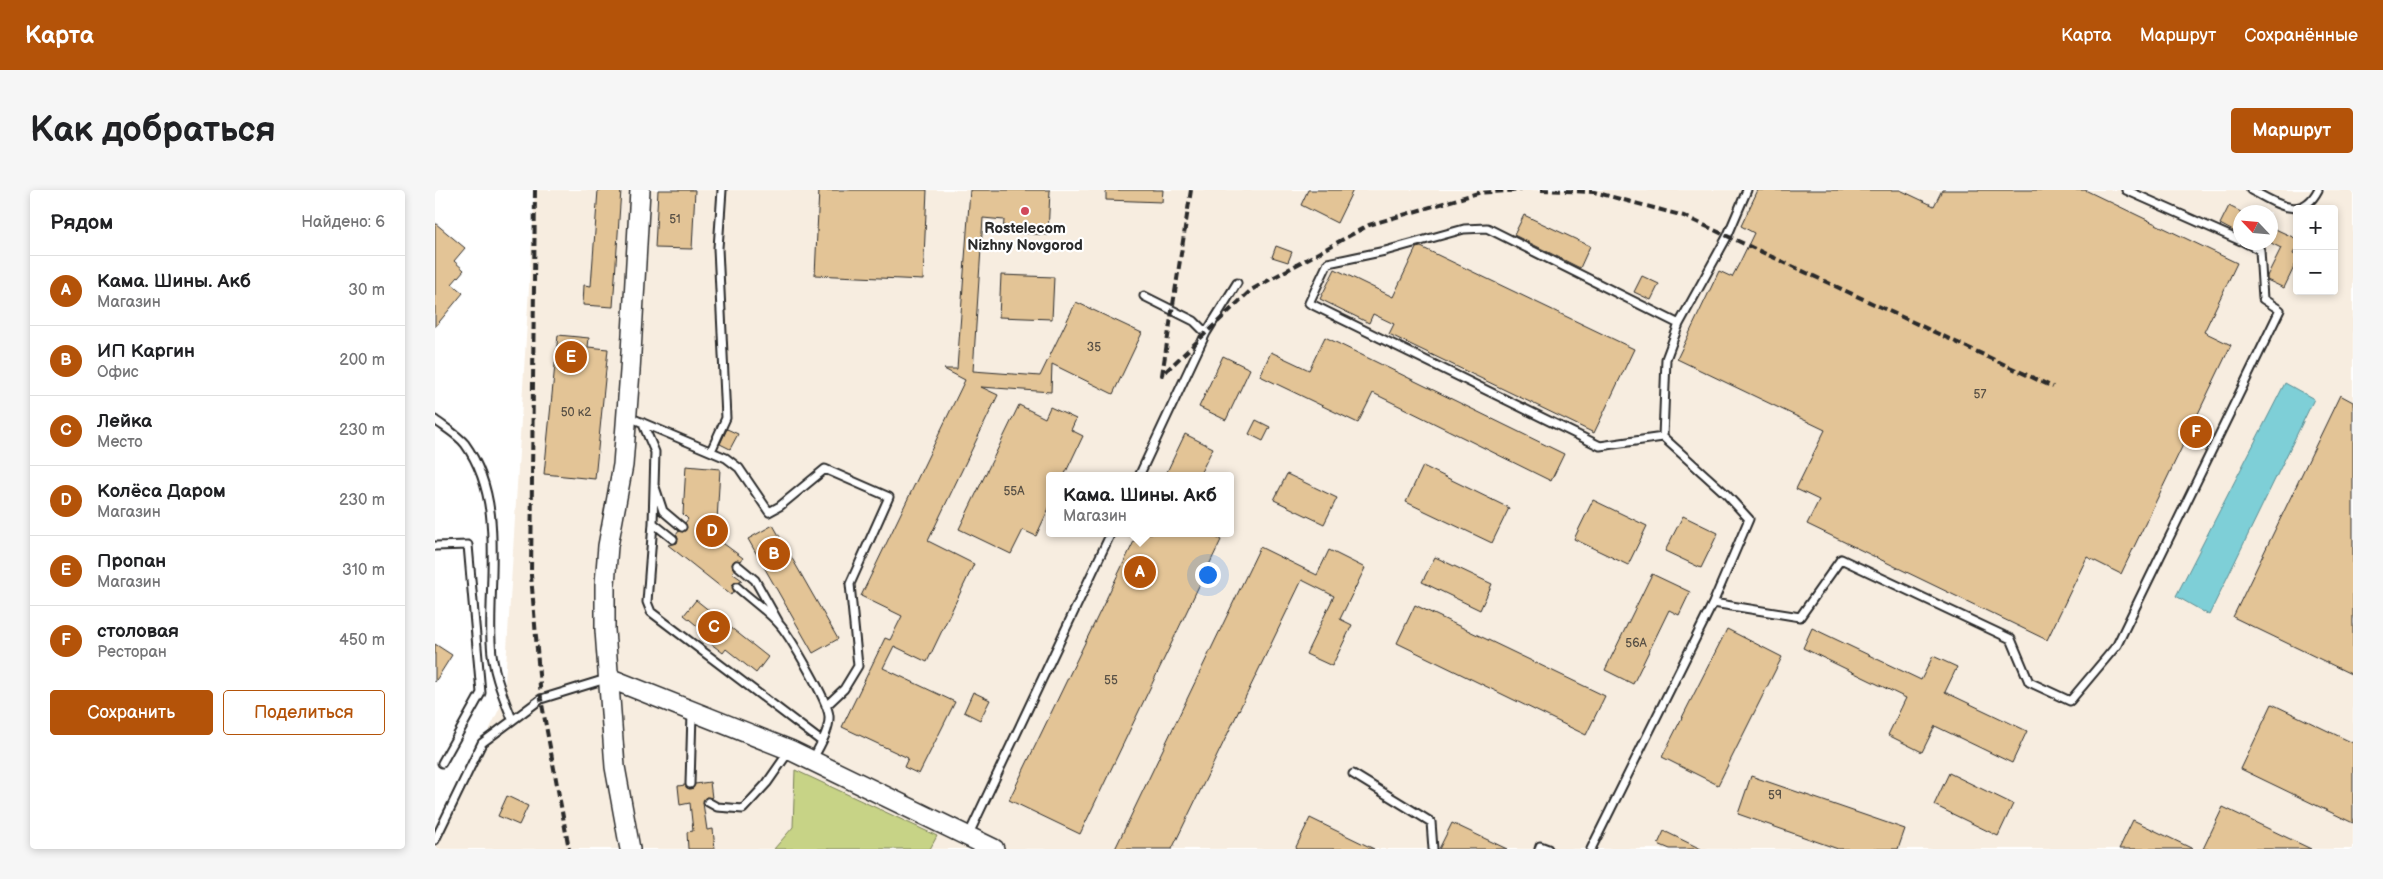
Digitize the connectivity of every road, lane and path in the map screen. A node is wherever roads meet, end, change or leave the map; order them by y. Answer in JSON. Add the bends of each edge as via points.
{"nodes":[{"id":1,"x":640,"y":190,"type":"edge"},
{"id":2,"x":722,"y":190,"type":"edge"},
{"id":3,"x":1747,"y":190,"type":"edge"},
{"id":4,"x":2126,"y":190,"type":"edge"},
{"id":5,"x":2251,"y":190,"type":"edge"},
{"id":6,"x":2318,"y":190,"type":"edge"},
{"id":7,"x":2233,"y":238,"type":"edge"},
{"id":8,"x":2260,"y":250,"type":"edge"},
{"id":9,"x":1237,"y":283,"type":"dead end"},
{"id":10,"x":1143,"y":296,"type":"dead end"},
{"id":11,"x":1679,"y":324,"type":"junction"},
{"id":12,"x":1207,"y":333,"type":"junction"},
{"id":13,"x":634,"y":419,"type":"junction"},
{"id":14,"x":435,"y":420,"type":"edge"},
{"id":15,"x":1663,"y":436,"type":"junction"},
{"id":16,"x":711,"y":451,"type":"junction"},
{"id":17,"x":1141,"y":472,"type":"edge"},
{"id":18,"x":654,"y":484,"type":"junction"},
{"id":19,"x":653,"y":523,"type":"junction"},
{"id":20,"x":682,"y":527,"type":"dead end"},
{"id":21,"x":1109,"y":537,"type":"edge"},
{"id":22,"x":673,"y":539,"type":"dead end"},
{"id":23,"x":435,"y":546,"type":"edge"},
{"id":24,"x":737,"y":565,"type":"dead end"},
{"id":25,"x":737,"y":587,"type":"dead end"},
{"id":26,"x":1713,"y":603,"type":"junction"},
{"id":27,"x":780,"y":625,"type":"junction"},
{"id":28,"x":609,"y":678,"type":"junction"},
{"id":29,"x":826,"y":706,"type":"junction"},
{"id":30,"x":692,"y":710,"type":"junction"},
{"id":31,"x":512,"y":719,"type":"junction"},
{"id":32,"x":821,"y":742,"type":"junction"},
{"id":33,"x":791,"y":750,"type":"junction"},
{"id":34,"x":812,"y":760,"type":"junction"},
{"id":35,"x":442,"y":763,"type":"dead end"},
{"id":36,"x":1353,"y":774,"type":"dead end"},
{"id":37,"x":690,"y":784,"type":"dead end"},
{"id":38,"x":708,"y":802,"type":"dead end"},
{"id":39,"x":968,"y":836,"type":"junction"},
{"id":40,"x":435,"y":840,"type":"edge"},
{"id":41,"x":988,"y":848,"type":"edge"},
{"id":42,"x":630,"y":849,"type":"edge"},
{"id":43,"x":1433,"y":849,"type":"edge"},
{"id":44,"x":1539,"y":849,"type":"edge"},
{"id":45,"x":1548,"y":849,"type":"edge"},
{"id":46,"x":1591,"y":849,"type":"edge"}],
"edges":[{"from":1,"to":13,"type":"main road"},
{"from":2,"to":16,"type":"lane","via":[[718,248],[726,418]]},
{"from":3,"to":11,"type":"lane","via":[[1727,237]]},
{"from":4,"to":7,"type":"lane"},
{"from":5,"to":6,"type":"lane","via":[[2285,207],[2301,208],[2313,199]]},
{"from":8,"to":26,"type":"lane","via":[[2263,298],[2280,310],[2117,646],[2070,701],[2029,682],[2011,639],[1841,559],[1800,617]]},
{"from":9,"to":12,"type":"lane"},
{"from":10,"to":12,"type":"lane","via":[[1194,321]]},
{"from":11,"to":15,"type":"lane","via":[[1666,358]]},
{"from":11,"to":15,"type":"lane","via":[[1487,228],[1464,229],[1328,263],[1309,303],[1600,446]]},
{"from":12,"to":17,"type":"lane"},
{"from":13,"to":16,"type":"lane"},
{"from":13,"to":18,"type":"lane","via":[[655,452]]},
{"from":13,"to":28,"type":"main road","via":[[608,546],[605,630]]},
{"from":14,"to":31,"type":"lane","via":[[464,443],[478,466],[489,499],[492,532],[491,643],[495,673]]},
{"from":15,"to":26,"type":"lane","via":[[1749,518]]},
{"from":16,"to":29,"type":"lane","via":[[739,468],[769,512],[825,469],[889,497],[850,584],[858,666],[844,689]]},
{"from":18,"to":19,"type":"lane"},
{"from":18,"to":20,"type":"lane","via":[[663,511]]},
{"from":19,"to":22,"type":"lane"},
{"from":19,"to":32,"type":"lane","via":[[647,602],[651,612]]},
{"from":21,"to":39,"type":"lane"},
{"from":23,"to":35,"type":"lane","via":[[469,545],[481,693]]},
{"from":24,"to":27,"type":"lane","via":[[755,580]]},
{"from":25,"to":27,"type":"lane"},
{"from":26,"to":46,"type":"lane"},
{"from":27,"to":29,"type":"lane"},
{"from":28,"to":30,"type":"main road"},
{"from":28,"to":31,"type":"lane","via":[[541,699]]},
{"from":28,"to":42,"type":"main road","via":[[615,767]]},
{"from":29,"to":32,"type":"lane","via":[[829,716]]},
{"from":30,"to":33,"type":"main road"},
{"from":30,"to":37,"type":"lane"},
{"from":31,"to":40,"type":"lane","via":[[482,743]]},
{"from":32,"to":34,"type":"lane"},
{"from":33,"to":34,"type":"main road"},
{"from":33,"to":38,"type":"lane","via":[[743,809],[717,807]]},
{"from":34,"to":39,"type":"main road"},
{"from":36,"to":43,"type":"lane","via":[[1431,822]]},
{"from":39,"to":41,"type":"main road"},
{"from":44,"to":45,"type":"lane","via":[[1540,846]]}]}
